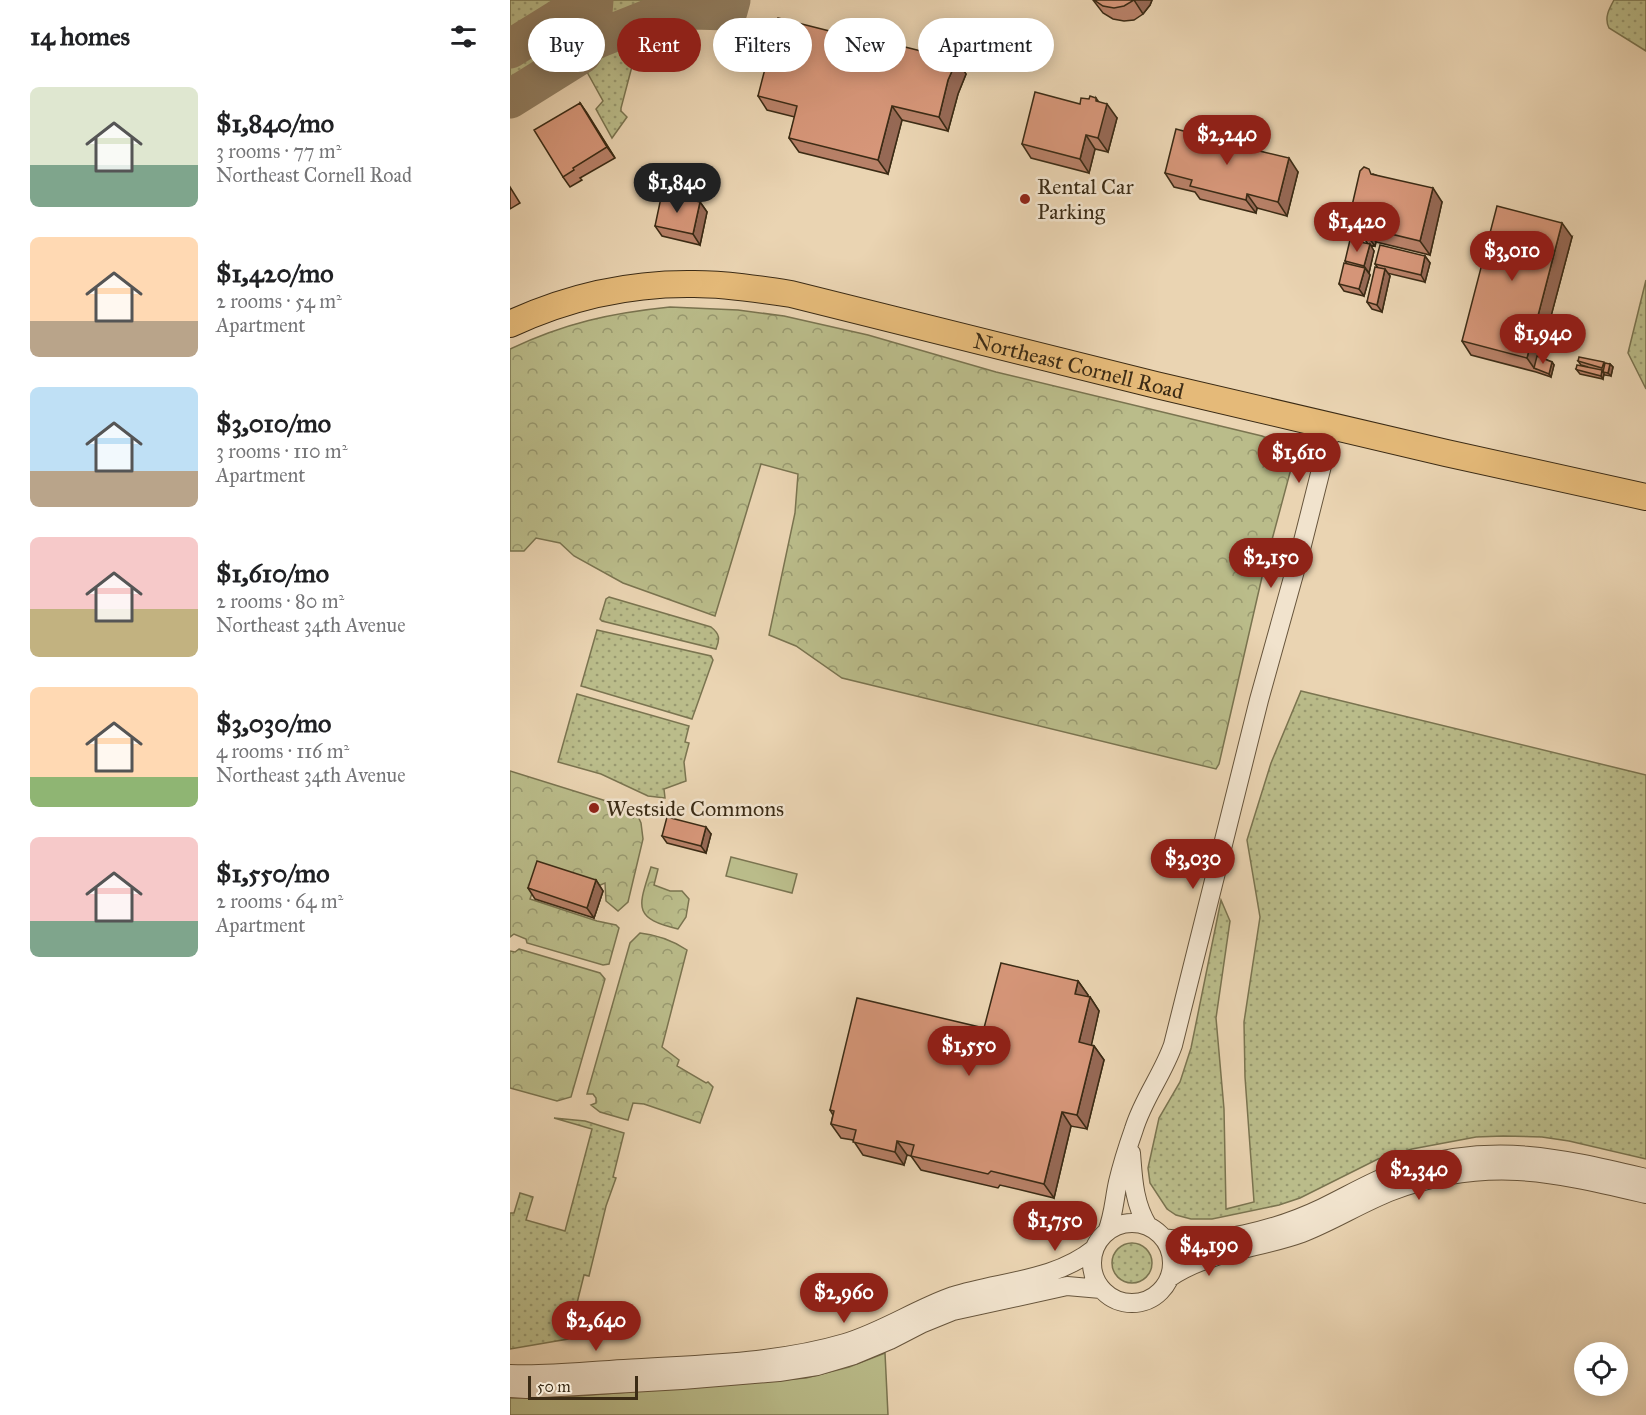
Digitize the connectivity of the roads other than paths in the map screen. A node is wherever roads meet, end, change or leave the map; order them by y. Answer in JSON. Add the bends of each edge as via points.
{"nodes":[{"id":1,"x":510,"y":324,"type":"edge"},
{"id":2,"x":1332,"y":426,"type":"junction"},
{"id":3,"x":1646,"y":497,"type":"edge"},
{"id":4,"x":1130,"y":1144,"type":"junction"},
{"id":5,"x":1646,"y":1178,"type":"edge"},
{"id":6,"x":1646,"y":1194,"type":"edge"},
{"id":7,"x":1149,"y":1226,"type":"junction"},
{"id":8,"x":1107,"y":1232,"type":"junction"},
{"id":9,"x":1164,"y":1238,"type":"junction"},
{"id":10,"x":1094,"y":1249,"type":"junction"},
{"id":11,"x":1169,"y":1278,"type":"junction"},
{"id":12,"x":1101,"y":1289,"type":"junction"},
{"id":13,"x":510,"y":1374,"type":"edge"},
{"id":14,"x":510,"y":1388,"type":"edge"}],
"edges":[{"from":1,"to":2,"type":"highway","name":"Northeast Cornell Road","via":[[540,310],[611,291],[693,284],[742,287],[801,296]]},
{"from":2,"to":3,"type":"highway","name":"Northeast Cornell Road"},
{"from":2,"to":4,"type":"street","via":[[1258,700],[1173,1045],[1139,1113]]},
{"from":4,"to":7,"type":"street","via":[[1135,1197]]},
{"from":4,"to":8,"type":"street"},
{"from":5,"to":9,"type":"street","via":[[1546,1156],[1475,1156],[1390,1174],[1275,1227],[1195,1241]]},
{"from":6,"to":11,"type":"street","via":[[1540,1172],[1455,1174],[1376,1197],[1302,1233],[1198,1261]]},
{"from":7,"to":8,"type":"street","via":[[1128,1223]]},
{"from":7,"to":9,"type":"street"},
{"from":8,"to":10,"type":"street"},
{"from":9,"to":11,"type":"street","via":[[1171,1256]]},
{"from":10,"to":12,"type":"street","via":[[1093,1271]]},
{"from":10,"to":13,"type":"street","via":[[1063,1269],[954,1296],[847,1342],[809,1352],[682,1365]]},
{"from":11,"to":12,"type":"street","via":[[1155,1296],[1137,1303],[1117,1301]]},
{"from":12,"to":14,"type":"street","via":[[1067,1286],[953,1311],[854,1355],[817,1366],[682,1380]]}]}
